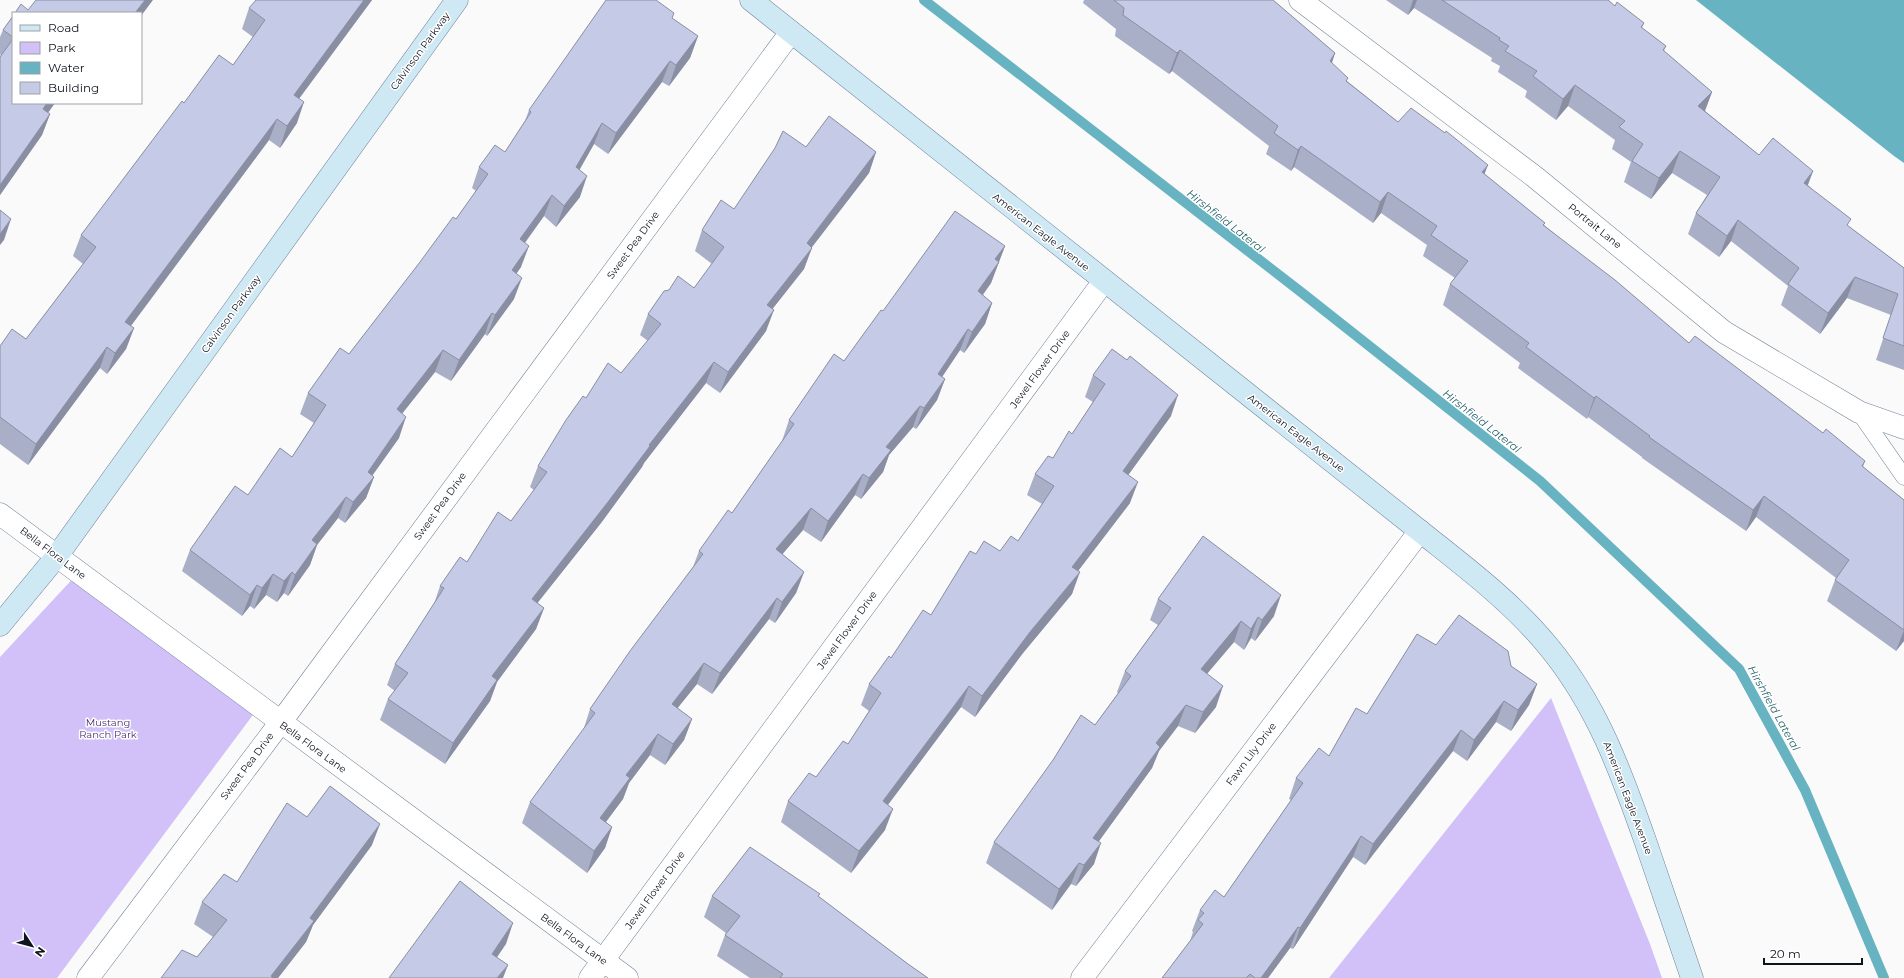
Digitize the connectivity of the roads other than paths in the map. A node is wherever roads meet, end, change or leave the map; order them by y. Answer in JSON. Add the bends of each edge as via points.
{"nodes":[{"id":1,"x":457,"y":0,"type":"edge"},
{"id":2,"x":751,"y":0,"type":"edge"},
{"id":3,"x":1300,"y":0,"type":"edge"},
{"id":4,"x":791,"y":32,"type":"junction"},
{"id":5,"x":1104,"y":281,"type":"junction"},
{"id":6,"x":1859,"y":412,"type":"junction"},
{"id":7,"x":1904,"y":428,"type":"edge"},
{"id":8,"x":1904,"y":477,"type":"edge"},
{"id":9,"x":0,"y":514,"type":"edge"},
{"id":10,"x":1420,"y":531,"type":"junction"},
{"id":11,"x":56,"y":556,"type":"junction"},
{"id":12,"x":0,"y":625,"type":"edge"},
{"id":13,"x":280,"y":723,"type":"junction"},
{"id":14,"x":604,"y":960,"type":"junction"},
{"id":15,"x":88,"y":978,"type":"edge"},
{"id":16,"x":590,"y":978,"type":"edge"},
{"id":17,"x":627,"y":978,"type":"edge"},
{"id":18,"x":1082,"y":978,"type":"edge"},
{"id":19,"x":1692,"y":978,"type":"edge"}],
"edges":[{"from":1,"to":11,"type":"street","name":"Calvinson Parkway"},
{"from":2,"to":4,"type":"street","name":"American Eagle Avenue"},
{"from":3,"to":6,"type":"street","name":"Portrait Lane","via":[[1535,177],[1724,332]]},
{"from":4,"to":5,"type":"street","name":"American Eagle Avenue"},
{"from":4,"to":13,"type":"street","name":"Sweet Pea Drive"},
{"from":5,"to":10,"type":"street","name":"American Eagle Avenue"},
{"from":5,"to":14,"type":"street","name":"Jewel Flower Drive"},
{"from":6,"to":7,"type":"street","name":"Portrait Lane"},
{"from":6,"to":8,"type":"lane"},
{"from":9,"to":11,"type":"street","name":"Bella Flora Lane"},
{"from":10,"to":18,"type":"street","name":"Fawn Lily Drive"},
{"from":10,"to":19,"type":"street","name":"American Eagle Avenue","via":[[1497,593],[1523,619],[1570,675],[1593,712],[1612,750],[1627,790]]},
{"from":11,"to":12,"type":"street","name":"Calvinson Parkway"},
{"from":11,"to":13,"type":"street","name":"Bella Flora Lane"},
{"from":13,"to":14,"type":"street","name":"Bella Flora Lane"},
{"from":13,"to":15,"type":"street","name":"Sweet Pea Drive"},
{"from":14,"to":16,"type":"street","name":"Jewel Flower Drive"},
{"from":14,"to":17,"type":"street","name":"Bella Flora Lane"}]}
